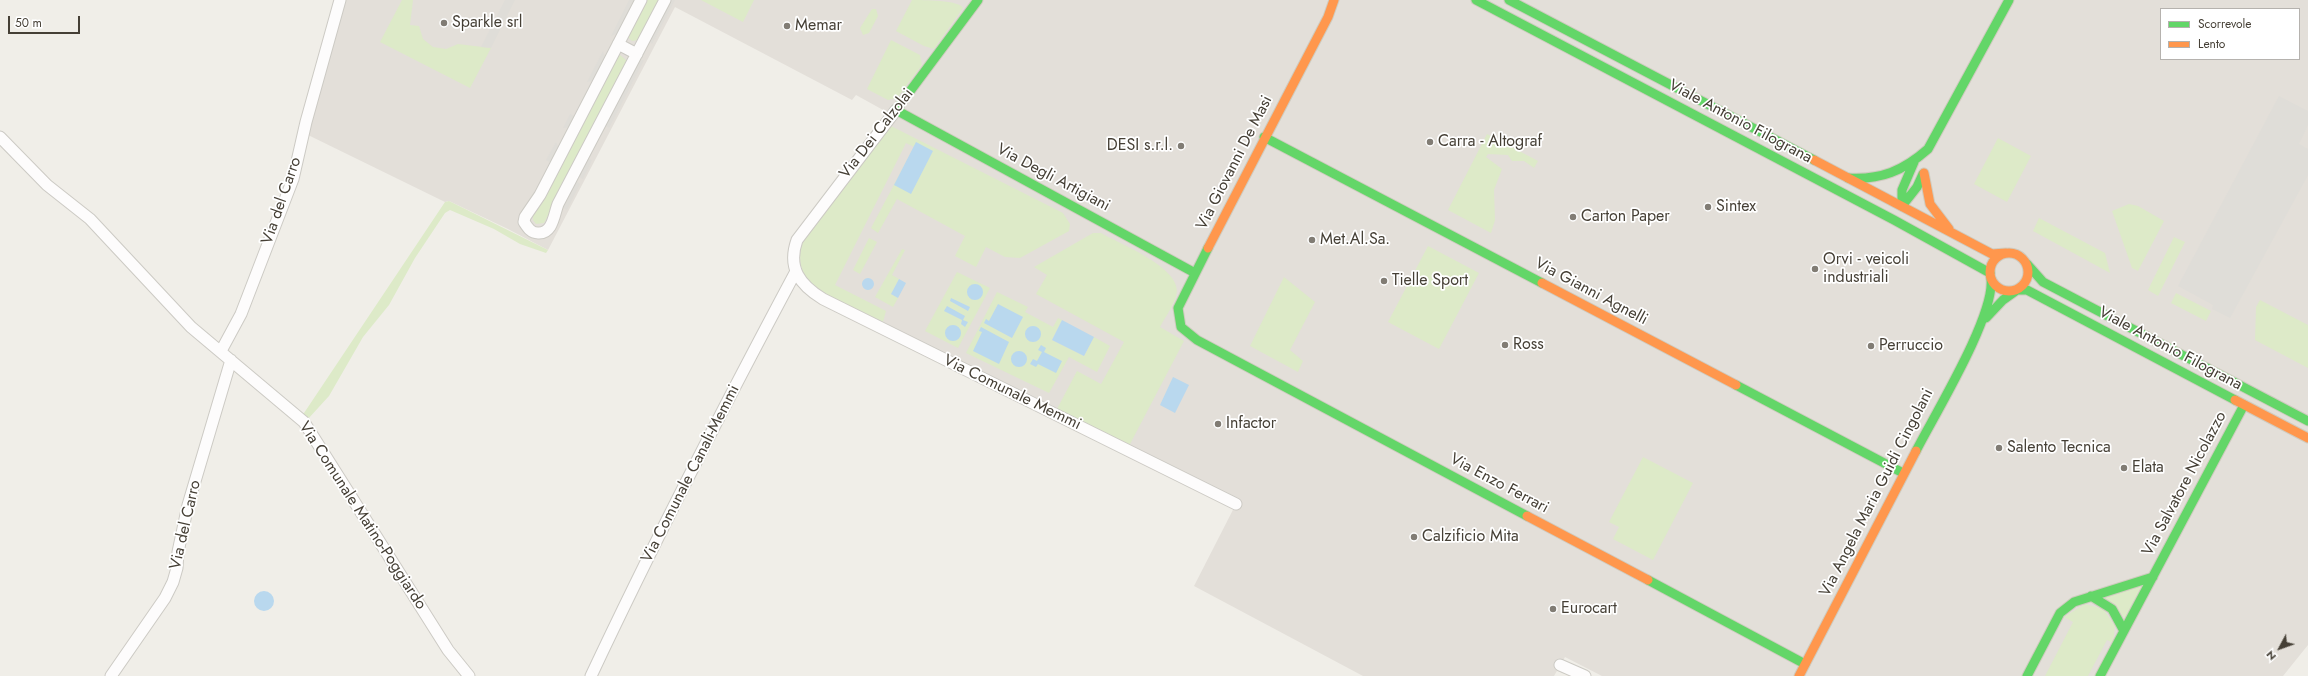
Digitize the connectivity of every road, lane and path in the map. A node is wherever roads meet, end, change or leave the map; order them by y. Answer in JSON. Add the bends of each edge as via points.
{"nodes":[{"id":1,"x":340,"y":0,"type":"edge"},
{"id":2,"x":641,"y":0,"type":"edge"},
{"id":3,"x":665,"y":0,"type":"edge"},
{"id":4,"x":978,"y":0,"type":"edge"},
{"id":5,"x":1334,"y":0,"type":"edge"},
{"id":6,"x":1343,"y":0,"type":"edge"},
{"id":7,"x":1476,"y":0,"type":"edge"},
{"id":8,"x":1509,"y":0,"type":"edge"},
{"id":9,"x":2008,"y":0,"type":"edge"},
{"id":10,"x":1328,"y":17,"type":"junction"},
{"id":11,"x":618,"y":44,"type":"junction"},
{"id":12,"x":637,"y":54,"type":"junction"},
{"id":13,"x":896,"y":110,"type":"junction"},
{"id":14,"x":0,"y":137,"type":"edge"},
{"id":15,"x":1264,"y":137,"type":"junction"},
{"id":16,"x":1933,"y":140,"type":"junction"},
{"id":17,"x":1914,"y":162,"type":"junction"},
{"id":18,"x":1926,"y":166,"type":"junction"},
{"id":19,"x":1848,"y":178,"type":"junction"},
{"id":20,"x":1902,"y":206,"type":"junction"},
{"id":21,"x":1894,"y":220,"type":"junction"},
{"id":22,"x":1957,"y":236,"type":"junction"},
{"id":23,"x":2006,"y":253,"type":"junction"},
{"id":24,"x":2027,"y":264,"type":"junction"},
{"id":25,"x":795,"y":273,"type":"junction"},
{"id":26,"x":1195,"y":273,"type":"junction"},
{"id":27,"x":1991,"y":276,"type":"junction"},
{"id":28,"x":2017,"y":290,"type":"junction"},
{"id":29,"x":1982,"y":324,"type":"junction"},
{"id":30,"x":1181,"y":326,"type":"joint"},
{"id":31,"x":221,"y":351,"type":"junction"},
{"id":32,"x":230,"y":360,"type":"junction"},
{"id":33,"x":2214,"y":370,"type":"junction"},
{"id":34,"x":2207,"y":386,"type":"junction"},
{"id":35,"x":2244,"y":405,"type":"junction"},
{"id":36,"x":2308,"y":421,"type":"edge"},
{"id":37,"x":2308,"y":438,"type":"edge"},
{"id":38,"x":1903,"y":473,"type":"junction"},
{"id":39,"x":1236,"y":504,"type":"dead end"},
{"id":40,"x":2154,"y":577,"type":"junction"},
{"id":41,"x":2091,"y":596,"type":"junction"},
{"id":42,"x":2124,"y":631,"type":"junction"},
{"id":43,"x":1805,"y":664,"type":"junction"},
{"id":44,"x":1560,"y":665,"type":"dead end"},
{"id":45,"x":111,"y":676,"type":"edge"},
{"id":46,"x":469,"y":676,"type":"edge"},
{"id":47,"x":591,"y":676,"type":"edge"},
{"id":48,"x":1585,"y":676,"type":"edge"},
{"id":49,"x":1799,"y":676,"type":"edge"},
{"id":50,"x":2027,"y":676,"type":"edge"},
{"id":51,"x":2100,"y":676,"type":"edge"}],
"edges":[{"from":1,"to":31,"type":"street","name":"Via del Carro","via":[[306,122],[293,180],[241,314]]},
{"from":2,"to":11,"type":"street"},
{"from":3,"to":12,"type":"street"},
{"from":4,"to":13,"type":"street","name":"Via Dei Calzolai"},
{"from":5,"to":10,"type":"street"},
{"from":6,"to":10,"type":"street"},
{"from":7,"to":21,"type":"street","name":"Viale Antonio Filograna"},
{"from":8,"to":19,"type":"street","name":"Viale Antonio Filograna"},
{"from":9,"to":16,"type":"street"},
{"from":10,"to":15,"type":"street","name":"Via Giovanni De Masi"},
{"from":11,"to":12,"type":"street"},
{"from":11,"to":12,"type":"street","via":[[525,217],[524,222],[530,231],[545,232],[552,224],[558,204]]},
{"from":13,"to":25,"type":"street","name":"Via Dei Calzolai","via":[[799,237],[794,247]]},
{"from":13,"to":26,"type":"street","name":"Via Degli Artigiani"},
{"from":14,"to":31,"type":"street","name":"Via Comunale Matino-Poggiardo","via":[[48,185],[90,218],[191,327]]},
{"from":15,"to":26,"type":"street","name":"Via Giovanni De Masi"},
{"from":15,"to":38,"type":"street","name":"Via Gianni Agnelli"},
{"from":16,"to":17,"type":"street","via":[[1928,149]]},
{"from":16,"to":18,"type":"street"},
{"from":17,"to":19,"type":"street","via":[[1895,174],[1878,179]]},
{"from":17,"to":20,"type":"street","via":[[1902,190]]},
{"from":18,"to":20,"type":"street","via":[[1917,187]]},
{"from":18,"to":22,"type":"street","via":[[1926,196],[1932,210]]},
{"from":19,"to":20,"type":"street","name":"Viale Antonio Filograna"},
{"from":20,"to":21,"type":"street"},
{"from":20,"to":22,"type":"street","name":"Viale Antonio Filograna"},
{"from":21,"to":27,"type":"street","name":"Viale Antonio Filograna"},
{"from":22,"to":23,"type":"street","name":"Viale Antonio Filograna","via":[[1992,254]]},
{"from":23,"to":24,"type":"street","via":[[2018,255]]},
{"from":23,"to":27,"type":"street","via":[[1993,262]]},
{"from":24,"to":28,"type":"street","via":[[2029,276]]},
{"from":24,"to":33,"type":"street","name":"Viale Antonio Filograna","via":[[2043,282]]},
{"from":25,"to":39,"type":"street","name":"Via Comunale Memmi","via":[[804,286],[823,299]]},
{"from":25,"to":47,"type":"street","name":"Via Comunale Canali-Memmi","via":[[706,442]]},
{"from":26,"to":30,"type":"street","name":"Via Giovanni De Masi","via":[[1178,308]]},
{"from":27,"to":28,"type":"street","via":[[1994,285],[2005,291]]},
{"from":27,"to":29,"type":"street","via":[[1992,288]]},
{"from":28,"to":29,"type":"street","via":[[2003,300]]},
{"from":28,"to":34,"type":"street","name":"Viale Antonio Filograna","via":[[2027,290]]},
{"from":29,"to":38,"type":"street","name":"Via Angela Maria Guidi Cingolani"},
{"from":30,"to":43,"type":"street","name":"Via Enzo Ferrari","via":[[1204,344]]},
{"from":31,"to":32,"type":"street","name":"Via Comunale Matino-Poggiardo"},
{"from":32,"to":45,"type":"street","name":"Via del Carro","via":[[188,505],[173,582],[165,598]]},
{"from":32,"to":46,"type":"street","name":"Via Comunale Matino-Poggiardo","via":[[304,422],[448,650]]},
{"from":33,"to":34,"type":"street"},
{"from":33,"to":36,"type":"street","name":"Viale Antonio Filograna"},
{"from":34,"to":35,"type":"street","name":"Viale Antonio Filograna"},
{"from":35,"to":37,"type":"street","name":"Viale Antonio Filograna"},
{"from":35,"to":40,"type":"street","name":"Via Salvatore Nicolazzo"},
{"from":38,"to":43,"type":"street","name":"Via Angela Maria Guidi Cingolani"},
{"from":40,"to":41,"type":"street","name":"Via Salvatore Nicolazzo"},
{"from":40,"to":42,"type":"street","name":"Via Salvatore Nicolazzo"},
{"from":41,"to":42,"type":"street","via":[[2111,607],[2119,616]]},
{"from":41,"to":50,"type":"street","name":"Via Salvatore Nicolazzo","via":[[2074,602],[2060,613]]},
{"from":42,"to":51,"type":"street","name":"Via Salvatore Nicolazzo"},
{"from":43,"to":49,"type":"street","name":"Via Angela Maria Guidi Cingolani"},
{"from":44,"to":48,"type":"street"}]}
